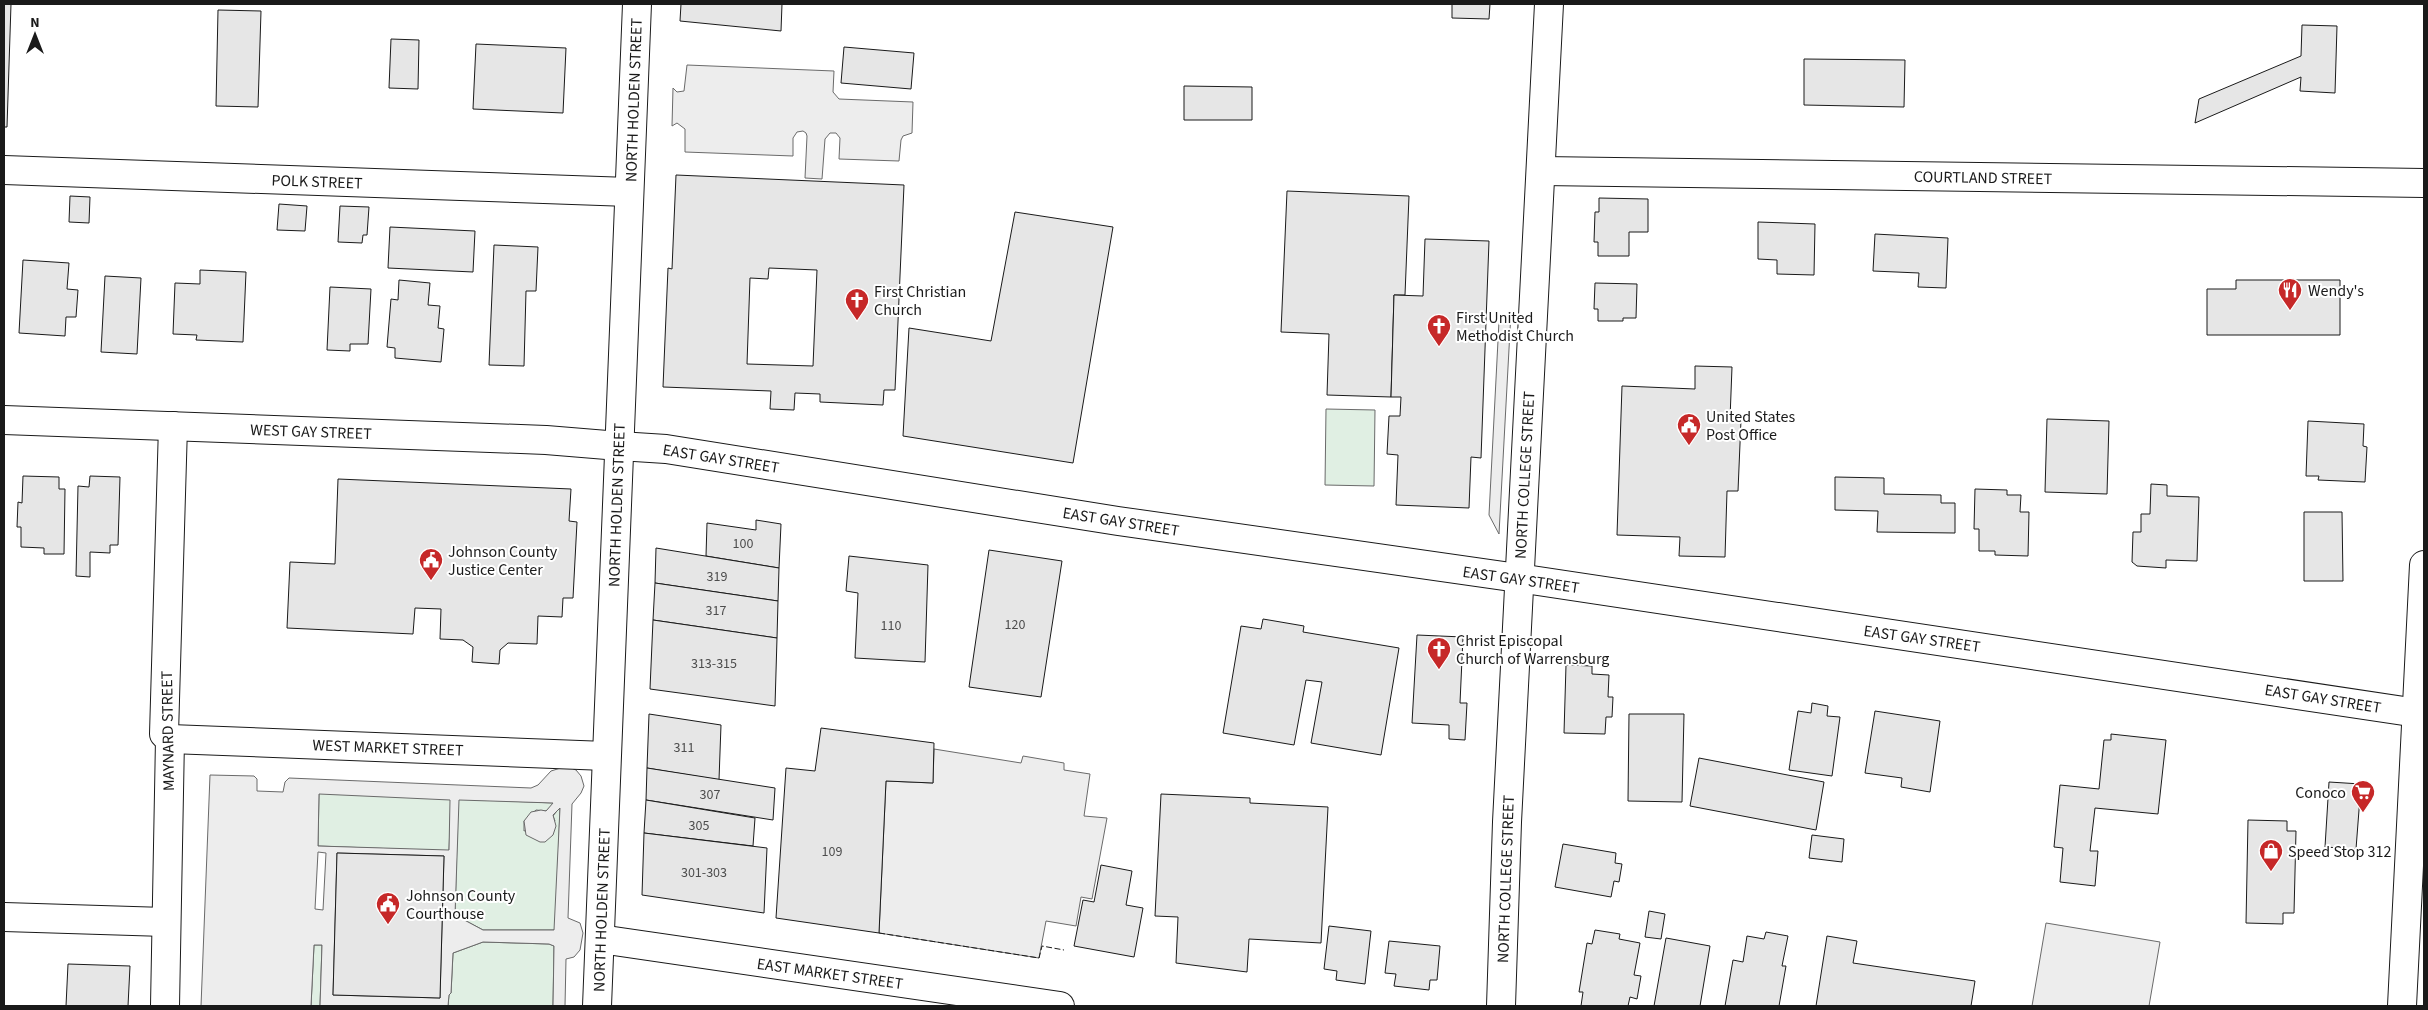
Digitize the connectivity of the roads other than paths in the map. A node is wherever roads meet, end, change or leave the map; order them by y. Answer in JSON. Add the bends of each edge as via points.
{"nodes":[{"id":1,"x":637,"y":4,"type":"edge"},
{"id":2,"x":1549,"y":4,"type":"edge"},
{"id":3,"x":4,"y":170,"type":"edge"},
{"id":4,"x":1542,"y":171,"type":"junction"},
{"id":5,"x":2424,"y":183,"type":"edge"},
{"id":6,"x":630,"y":192,"type":"junction"},
{"id":7,"x":4,"y":420,"type":"edge"},
{"id":8,"x":173,"y":426,"type":"junction"},
{"id":9,"x":618,"y":446,"type":"junction"},
{"id":10,"x":2424,"y":565,"type":"edge"},
{"id":11,"x":1518,"y":578,"type":"junction"},
{"id":12,"x":2420,"y":714,"type":"edge"},
{"id":13,"x":170,"y":739,"type":"junction"},
{"id":14,"x":606,"y":756,"type":"junction"},
{"id":15,"x":4,"y":917,"type":"edge"},
{"id":16,"x":165,"y":922,"type":"junction"},
{"id":17,"x":600,"y":939,"type":"junction"},
{"id":18,"x":165,"y":1006,"type":"edge"},
{"id":19,"x":597,"y":1006,"type":"edge"},
{"id":20,"x":1060,"y":1006,"type":"edge"},
{"id":21,"x":1501,"y":1006,"type":"edge"},
{"id":22,"x":2402,"y":1006,"type":"edge"}],
"edges":[{"from":1,"to":6,"type":"street","name":"NORTH HOLDEN STREET"},
{"from":2,"to":4,"type":"street","name":"NORTH COLLEGE STREET"},
{"from":3,"to":6,"type":"street","name":"POLK STREET"},
{"from":4,"to":5,"type":"street","name":"COURTLAND STREET"},
{"from":4,"to":11,"type":"street","name":"NORTH COLLEGE STREET"},
{"from":6,"to":9,"type":"street","name":"NORTH HOLDEN STREET"},
{"from":7,"to":8,"type":"street","name":"WEST GAY STREET"},
{"from":8,"to":9,"type":"street","name":"WEST GAY STREET","via":[[546,440]]},
{"from":8,"to":13,"type":"street","name":"MAYNARD STREET","via":[[164,734]]},
{"from":9,"to":11,"type":"street","name":"EAST GAY STREET","via":[[666,449],[1118,521]]},
{"from":9,"to":14,"type":"street","name":"NORTH HOLDEN STREET"},
{"from":10,"to":12,"type":"street"},
{"from":11,"to":12,"type":"street","name":"EAST GAY STREET"},
{"from":11,"to":21,"type":"street","name":"NORTH COLLEGE STREET"},
{"from":12,"to":22,"type":"street"},
{"from":13,"to":14,"type":"street","name":"WEST MARKET STREET"},
{"from":13,"to":16,"type":"street","name":"MAYNARD STREET"},
{"from":14,"to":17,"type":"street","name":"NORTH HOLDEN STREET"},
{"from":15,"to":16,"type":"street"},
{"from":16,"to":18,"type":"street","name":"MAYNARD STREET"},
{"from":17,"to":19,"type":"street","name":"NORTH HOLDEN STREET"},
{"from":17,"to":20,"type":"street","name":"EAST MARKET STREET"}]}
